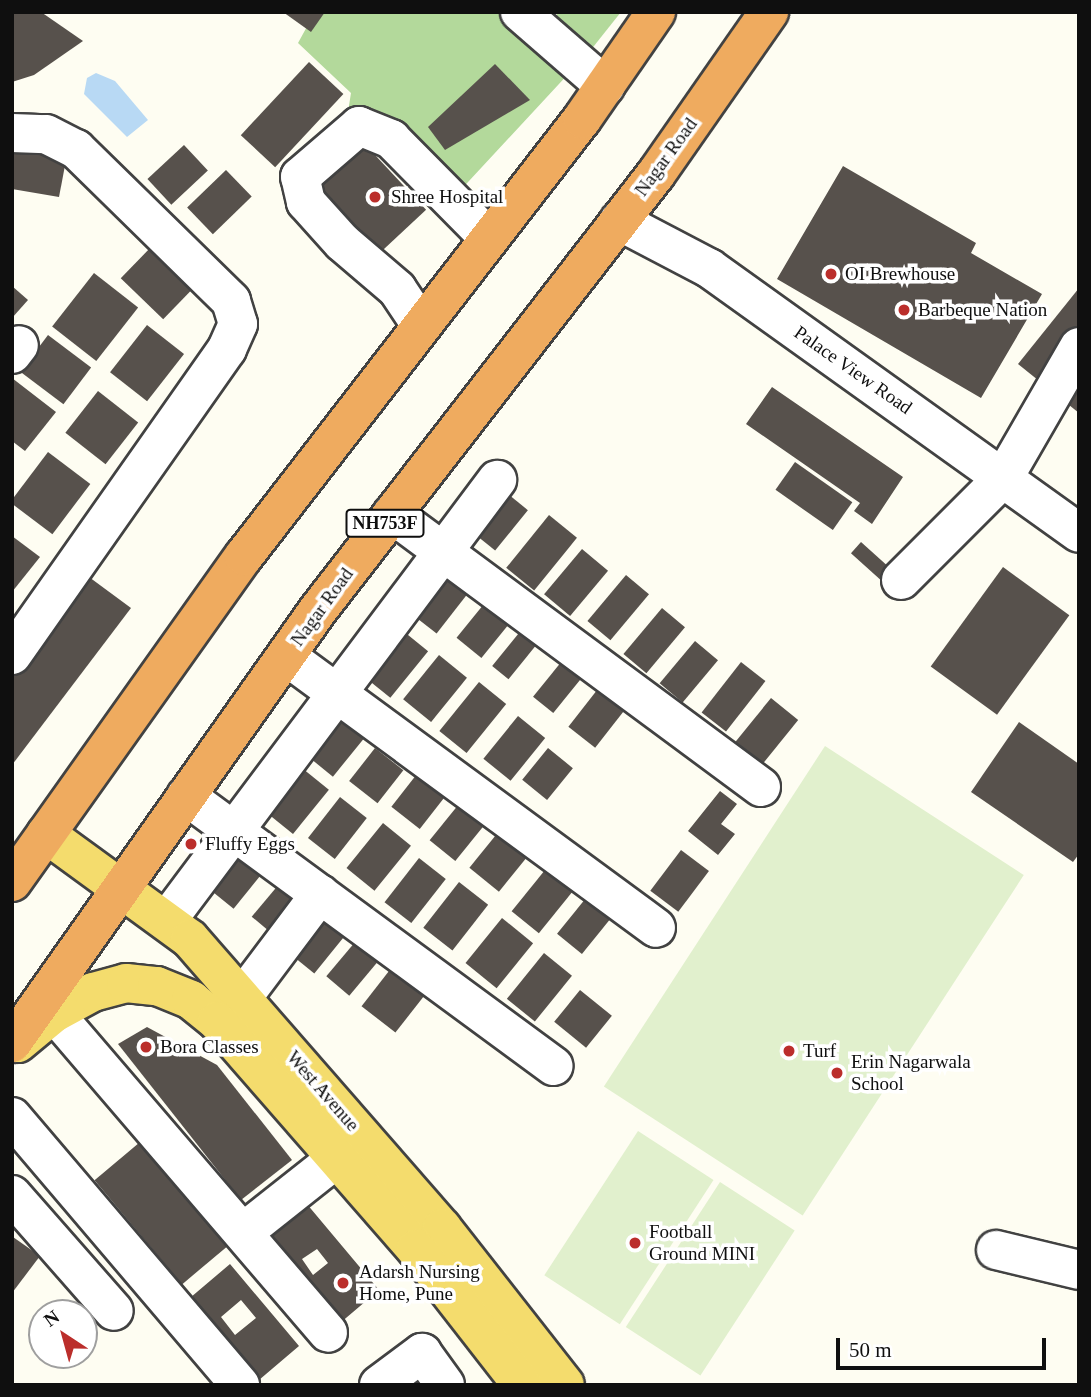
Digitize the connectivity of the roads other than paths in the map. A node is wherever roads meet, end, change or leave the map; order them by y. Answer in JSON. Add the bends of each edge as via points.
{"nodes":[{"id":1,"x":520,"y":12,"type":"edge"},
{"id":2,"x":656,"y":12,"type":"edge"},
{"id":3,"x":769,"y":12,"type":"edge"},
{"id":4,"x":605,"y":86,"type":"junction"},
{"id":5,"x":12,"y":133,"type":"edge"},
{"id":6,"x":619,"y":220,"type":"junction"},
{"id":7,"x":489,"y":238,"type":"junction"},
{"id":8,"x":421,"y":325,"type":"junction"},
{"id":9,"x":1079,"y":346,"type":"edge"},
{"id":10,"x":1004,"y":477,"type":"junction"},
{"id":11,"x":497,"y":480,"type":"dead end"},
{"id":12,"x":392,"y":514,"type":"junction"},
{"id":13,"x":1079,"y":533,"type":"edge"},
{"id":14,"x":443,"y":551,"type":"junction"},
{"id":15,"x":901,"y":580,"type":"dead end"},
{"id":16,"x":12,"y":655,"type":"edge"},
{"id":17,"x":286,"y":656,"type":"junction"},
{"id":18,"x":337,"y":692,"type":"junction"},
{"id":19,"x":761,"y":787,"type":"dead end"},
{"id":20,"x":186,"y":796,"type":"junction"},
{"id":21,"x":233,"y":830,"type":"junction"},
{"id":22,"x":46,"y":834,"type":"junction"},
{"id":23,"x":12,"y":882,"type":"edge"},
{"id":24,"x":122,"y":887,"type":"junction"},
{"id":25,"x":320,"y":894,"type":"junction"},
{"id":26,"x":167,"y":919,"type":"junction"},
{"id":27,"x":656,"y":928,"type":"dead end"},
{"id":28,"x":242,"y":998,"type":"junction"},
{"id":29,"x":54,"y":1013,"type":"junction"},
{"id":30,"x":12,"y":1045,"type":"edge"},
{"id":31,"x":553,"y":1066,"type":"dead end"},
{"id":32,"x":12,"y":1117,"type":"edge"},
{"id":33,"x":337,"y":1158,"type":"junction"},
{"id":34,"x":12,"y":1195,"type":"edge"},
{"id":35,"x":245,"y":1231,"type":"junction"},
{"id":36,"x":996,"y":1250,"type":"dead end"},
{"id":37,"x":1079,"y":1270,"type":"edge"},
{"id":38,"x":114,"y":1311,"type":"dead end"},
{"id":39,"x":328,"y":1333,"type":"dead end"},
{"id":40,"x":240,"y":1385,"type":"edge"},
{"id":41,"x":379,"y":1385,"type":"edge"},
{"id":42,"x":445,"y":1385,"type":"edge"},
{"id":43,"x":522,"y":1385,"type":"edge"},
{"id":44,"x":565,"y":1385,"type":"edge"}],
"edges":[{"from":1,"to":4,"type":"street"},
{"from":2,"to":4,"type":"highway"},
{"from":3,"to":6,"type":"highway","name":"Nagar Road","number":"NH753F"},
{"from":4,"to":7,"type":"highway"},
{"from":5,"to":16,"type":"street","via":[[46,134],[76,149],[231,301],[238,324],[227,349]]},
{"from":6,"to":10,"type":"street","name":"Palace View Road","via":[[709,268]]},
{"from":6,"to":12,"type":"highway","name":"Nagar Road","number":"NH753F"},
{"from":7,"to":8,"type":"highway"},
{"from":7,"to":8,"type":"street","via":[[391,139],[359,127],[300,177],[306,202],[342,242],[397,289]]},
{"from":8,"to":22,"type":"highway","via":[[244,556]]},
{"from":9,"to":10,"type":"street"},
{"from":10,"to":13,"type":"street","name":"Palace View Road"},
{"from":10,"to":15,"type":"street"},
{"from":11,"to":14,"type":"street"},
{"from":12,"to":14,"type":"street"},
{"from":12,"to":17,"type":"highway","name":"Nagar Road","number":"NH753F"},
{"from":14,"to":18,"type":"street"},
{"from":14,"to":19,"type":"street"},
{"from":17,"to":18,"type":"street"},
{"from":17,"to":20,"type":"highway","name":"Nagar Road","number":"NH753F"},
{"from":18,"to":21,"type":"street"},
{"from":18,"to":27,"type":"street"},
{"from":20,"to":21,"type":"street"},
{"from":20,"to":24,"type":"highway","name":"Nagar Road","number":"NH753F"},
{"from":21,"to":25,"type":"street"},
{"from":21,"to":26,"type":"street"},
{"from":22,"to":23,"type":"highway"},
{"from":22,"to":24,"type":"main road","name":"West Avenue"},
{"from":24,"to":26,"type":"main road","name":"West Avenue"},
{"from":24,"to":30,"type":"highway","name":"Nagar Road","number":"NH753F"},
{"from":25,"to":28,"type":"street"},
{"from":25,"to":31,"type":"street"},
{"from":26,"to":28,"type":"main road","name":"West Avenue"},
{"from":28,"to":44,"type":"main road","name":"West Avenue","via":[[442,1228]]},
{"from":29,"to":30,"type":"main road","name":"West Avenue"},
{"from":29,"to":33,"type":"main road","name":"West Avenue","via":[[93,992],[125,983],[157,986],[191,1000],[217,1021]]},
{"from":29,"to":35,"type":"street"},
{"from":32,"to":40,"type":"street"},
{"from":33,"to":35,"type":"street"},
{"from":33,"to":43,"type":"main road","name":"West Avenue","via":[[416,1249]]},
{"from":34,"to":38,"type":"street"},
{"from":35,"to":39,"type":"street"},
{"from":36,"to":37,"type":"street"},
{"from":41,"to":42,"type":"street","via":[[422,1353]]}]}
